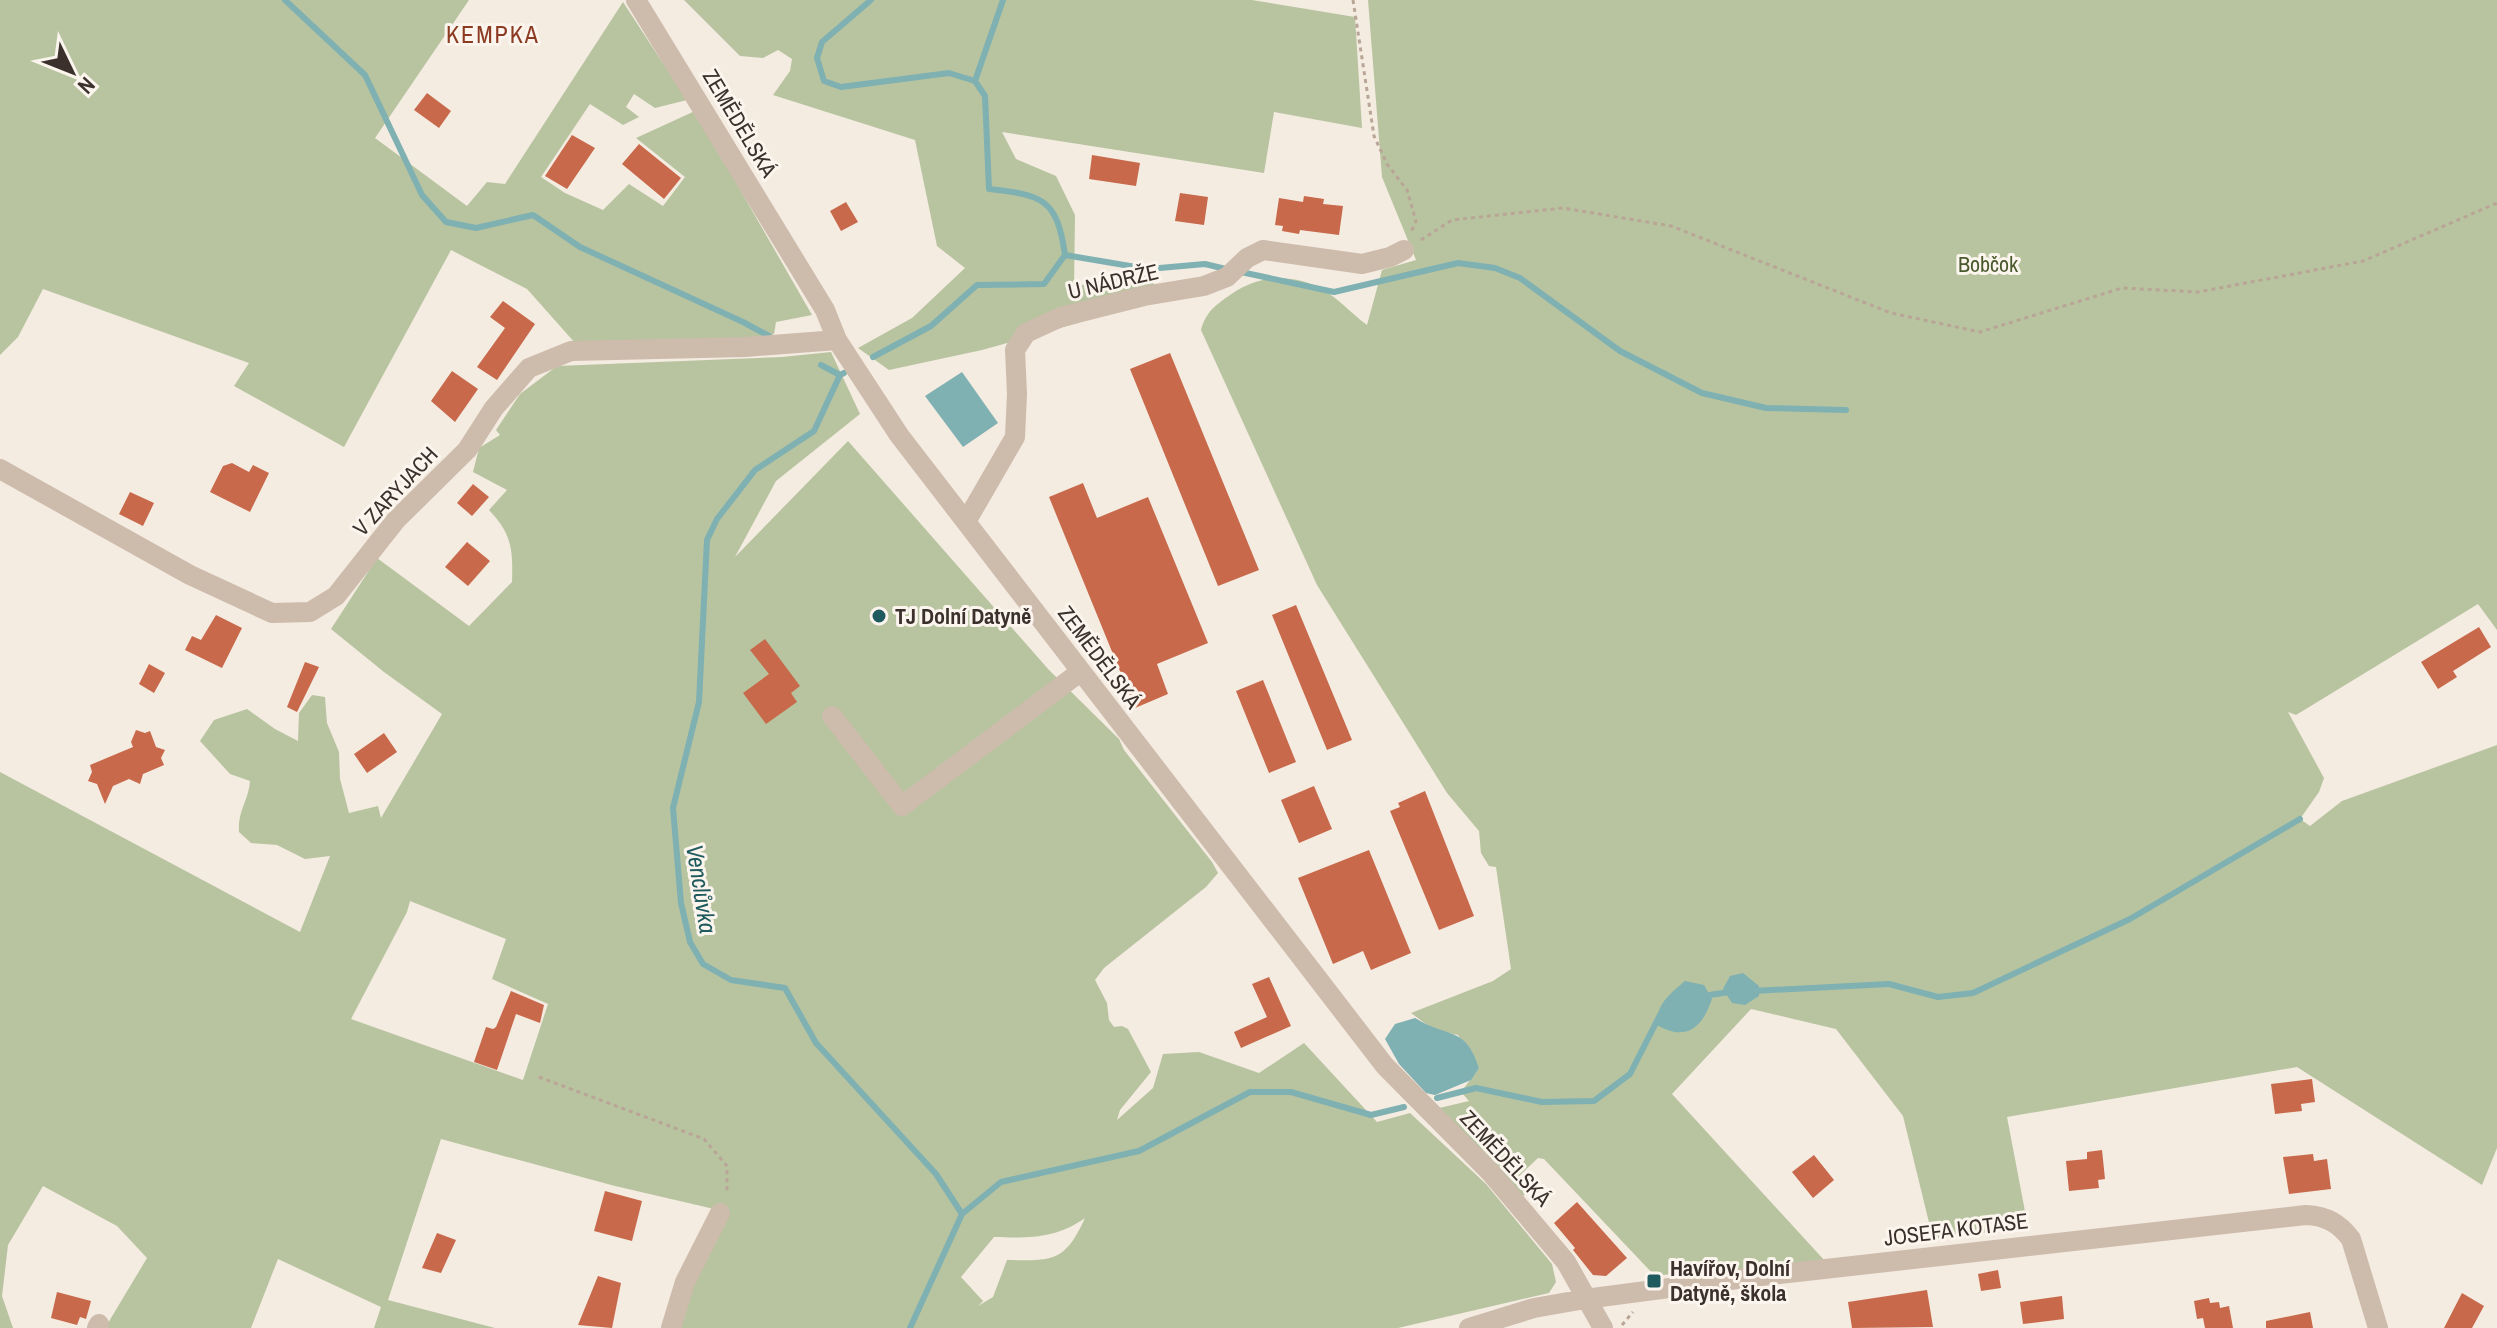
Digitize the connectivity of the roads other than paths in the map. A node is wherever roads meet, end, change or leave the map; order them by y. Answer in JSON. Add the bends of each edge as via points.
{"nodes":[{"id":1,"x":636,"y":0,"type":"edge"},
{"id":2,"x":1404,"y":250,"type":"road end"},
{"id":3,"x":837,"y":340,"type":"junction"},
{"id":4,"x":0,"y":469,"type":"edge"},
{"id":5,"x":967,"y":520,"type":"junction"},
{"id":6,"x":1080,"y":672,"type":"junction"},
{"id":7,"x":832,"y":716,"type":"dead end"},
{"id":8,"x":720,"y":1213,"type":"road end"},
{"id":9,"x":1585,"y":1299,"type":"junction"},
{"id":10,"x":671,"y":1328,"type":"edge"},
{"id":11,"x":1469,"y":1328,"type":"edge"},
{"id":12,"x":1603,"y":1328,"type":"edge"},
{"id":13,"x":2378,"y":1328,"type":"edge"}],
"edges":[{"from":1,"to":3,"type":"street","name":"ZEMĚDĚLSKÁ","via":[[825,310]]},
{"from":2,"to":5,"type":"street","name":"U NÁDRŽE","via":[[1362,264],[1263,250],[1227,277],[1204,286],[1061,317],[1026,333],[1015,350],[1015,437]]},
{"from":3,"to":4,"type":"street","name":"V ZARYJACH","via":[[571,351],[529,368],[467,450],[396,520],[336,596],[310,612],[272,613],[190,575]]},
{"from":3,"to":5,"type":"street","name":"ZEMĚDĚLSKÁ","via":[[899,435]]},
{"from":5,"to":6,"type":"street","name":"ZEMĚDĚLSKÁ"},
{"from":6,"to":7,"type":"street","via":[[902,806]]},
{"from":6,"to":9,"type":"street","name":"ZEMĚDĚLSKÁ","via":[[1385,1066],[1491,1173],[1566,1262]]},
{"from":8,"to":10,"type":"street","via":[[685,1282]]},
{"from":9,"to":11,"type":"street","name":"JOSEFA KOTASE"},
{"from":9,"to":12,"type":"street","name":"ZEMĚDĚLSKÁ"},
{"from":9,"to":13,"type":"street","name":"JOSEFA KOTASE","via":[[2317,1215],[2338,1224],[2351,1239]]}]}
